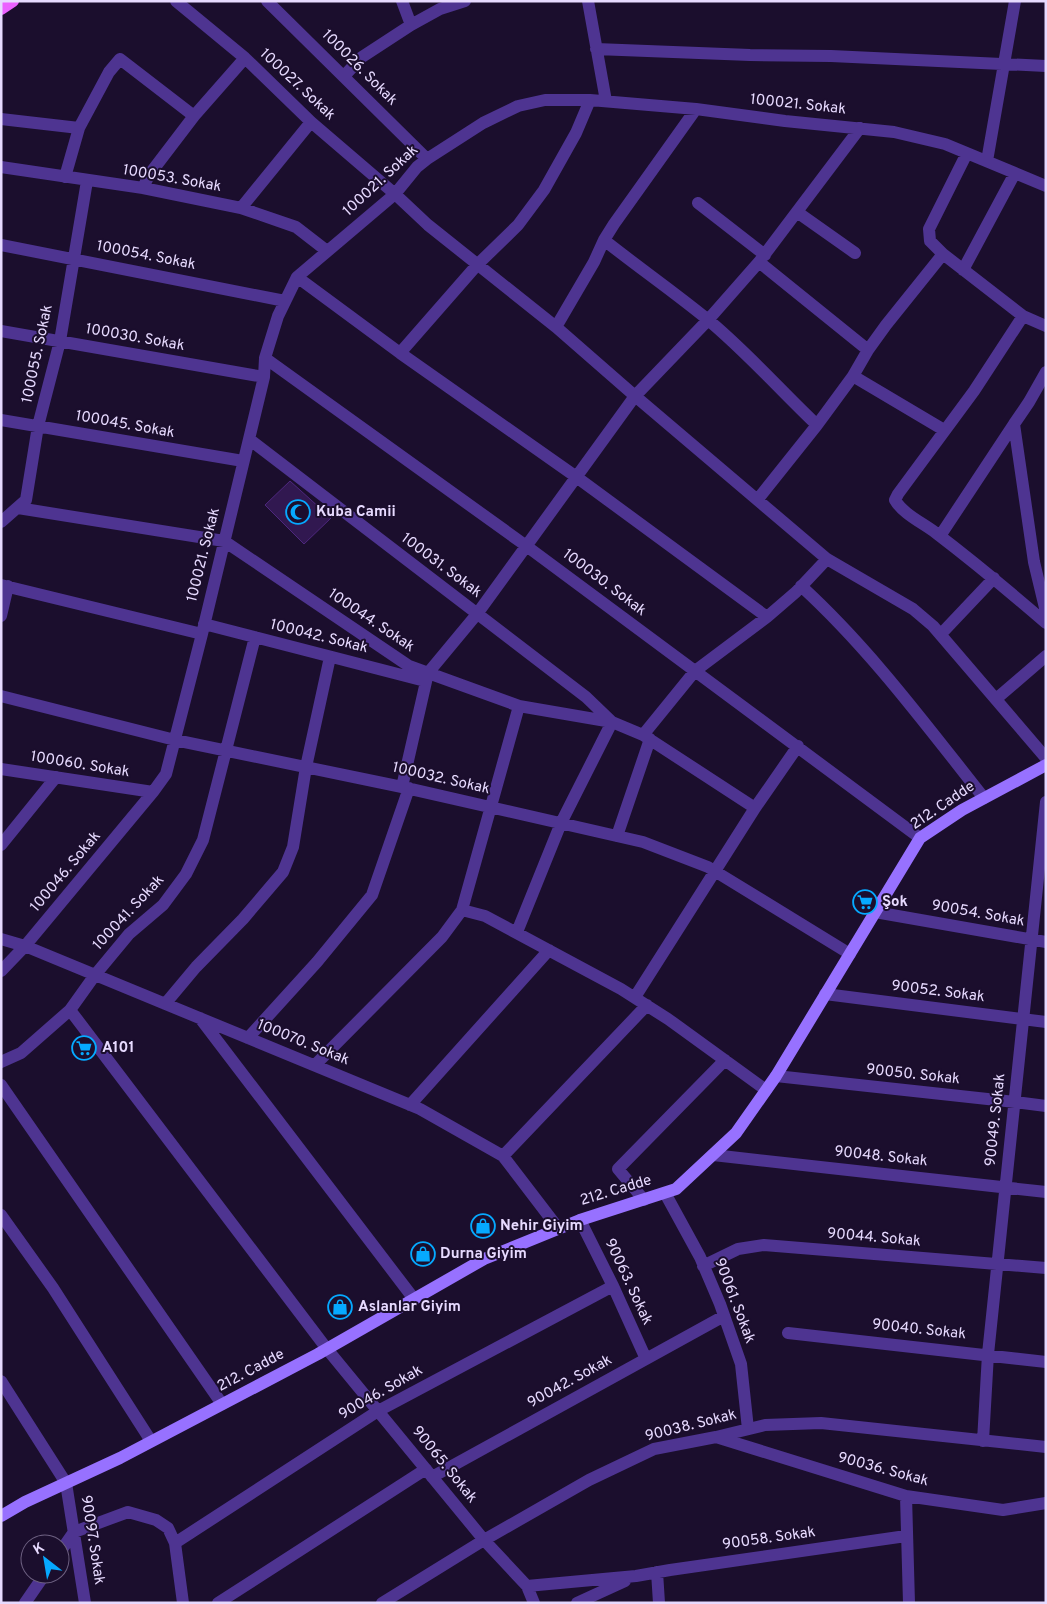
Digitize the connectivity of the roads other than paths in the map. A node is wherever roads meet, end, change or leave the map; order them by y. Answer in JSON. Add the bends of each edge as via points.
{"nodes":[{"id":1,"x":13,"y":1,"type":"edge"},
{"id":2,"x":176,"y":1,"type":"edge"},
{"id":3,"x":267,"y":1,"type":"edge"},
{"id":4,"x":402,"y":1,"type":"edge"},
{"id":5,"x":465,"y":1,"type":"edge"},
{"id":6,"x":588,"y":1,"type":"edge"},
{"id":7,"x":1015,"y":1,"type":"edge"},
{"id":8,"x":1,"y":9,"type":"edge"},
{"id":9,"x":411,"y":25,"type":"junction"},
{"id":10,"x":596,"y":49,"type":"junction"},
{"id":11,"x":245,"y":58,"type":"junction"},
{"id":12,"x":1005,"y":65,"type":"junction"},
{"id":13,"x":1046,"y":66,"type":"edge"},
{"id":14,"x":344,"y":76,"type":"junction"},
{"id":15,"x":590,"y":100,"type":"junction"},
{"id":16,"x":606,"y":101,"type":"junction"},
{"id":17,"x":696,"y":109,"type":"junction"},
{"id":18,"x":194,"y":116,"type":"junction"},
{"id":19,"x":1,"y":119,"type":"edge"},
{"id":20,"x":311,"y":122,"type":"junction"},
{"id":21,"x":79,"y":128,"type":"junction"},
{"id":22,"x":860,"y":128,"type":"junction"},
{"id":23,"x":966,"y":153,"type":"junction"},
{"id":24,"x":427,"y":159,"type":"junction"},
{"id":25,"x":987,"y":161,"type":"junction"},
{"id":26,"x":1,"y":167,"type":"edge"},
{"id":27,"x":1015,"y":173,"type":"junction"},
{"id":28,"x":65,"y":178,"type":"junction"},
{"id":29,"x":87,"y":181,"type":"junction"},
{"id":30,"x":1046,"y":186,"type":"edge"},
{"id":31,"x":143,"y":188,"type":"junction"},
{"id":32,"x":395,"y":194,"type":"junction"},
{"id":33,"x":698,"y":203,"type":"dead end"},
{"id":34,"x":241,"y":208,"type":"junction"},
{"id":35,"x":797,"y":212,"type":"junction"},
{"id":36,"x":604,"y":240,"type":"junction"},
{"id":37,"x":1,"y":245,"type":"edge"},
{"id":38,"x":328,"y":251,"type":"junction"},
{"id":39,"x":855,"y":253,"type":"dead end"},
{"id":40,"x":943,"y":254,"type":"junction"},
{"id":41,"x":74,"y":258,"type":"junction"},
{"id":42,"x":762,"y":258,"type":"junction"},
{"id":43,"x":477,"y":265,"type":"junction"},
{"id":44,"x":963,"y":270,"type":"junction"},
{"id":45,"x":297,"y":277,"type":"junction"},
{"id":46,"x":285,"y":300,"type":"junction"},
{"id":47,"x":1023,"y":316,"type":"junction"},
{"id":48,"x":708,"y":320,"type":"junction"},
{"id":49,"x":1046,"y":326,"type":"edge"},
{"id":50,"x":556,"y":327,"type":"junction"},
{"id":51,"x":1,"y":331,"type":"edge"},
{"id":52,"x":60,"y":341,"type":"junction"},
{"id":53,"x":868,"y":350,"type":"junction"},
{"id":54,"x":400,"y":353,"type":"junction"},
{"id":55,"x":265,"y":358,"type":"junction"},
{"id":56,"x":1046,"y":372,"type":"edge"},
{"id":57,"x":853,"y":376,"type":"junction"},
{"id":58,"x":264,"y":377,"type":"junction"},
{"id":59,"x":635,"y":396,"type":"junction"},
{"id":60,"x":1,"y":420,"type":"edge"},
{"id":61,"x":1014,"y":424,"type":"junction"},
{"id":62,"x":817,"y":425,"type":"junction"},
{"id":63,"x":38,"y":426,"type":"junction"},
{"id":64,"x":944,"y":430,"type":"junction"},
{"id":65,"x":249,"y":439,"type":"junction"},
{"id":66,"x":243,"y":462,"type":"junction"},
{"id":67,"x":575,"y":476,"type":"junction"},
{"id":68,"x":758,"y":499,"type":"junction"},
{"id":69,"x":18,"y":508,"type":"junction"},
{"id":70,"x":1,"y":522,"type":"edge"},
{"id":71,"x":940,"y":536,"type":"junction"},
{"id":72,"x":224,"y":541,"type":"junction"},
{"id":73,"x":525,"y":545,"type":"junction"},
{"id":74,"x":827,"y":559,"type":"junction"},
{"id":75,"x":994,"y":578,"type":"junction"},
{"id":76,"x":4,"y":586,"type":"edge"},
{"id":77,"x":802,"y":586,"type":"junction"},
{"id":78,"x":1046,"y":612,"type":"edge"},
{"id":79,"x":476,"y":614,"type":"junction"},
{"id":80,"x":1,"y":616,"type":"edge"},
{"id":81,"x":767,"y":617,"type":"junction"},
{"id":82,"x":1046,"y":623,"type":"edge"},
{"id":83,"x":203,"y":629,"type":"junction"},
{"id":84,"x":941,"y":634,"type":"junction"},
{"id":85,"x":255,"y":637,"type":"junction"},
{"id":86,"x":1046,"y":656,"type":"edge"},
{"id":87,"x":330,"y":657,"type":"junction"},
{"id":88,"x":695,"y":671,"type":"junction"},
{"id":89,"x":426,"y":677,"type":"junction"},
{"id":90,"x":1,"y":696,"type":"edge"},
{"id":91,"x":996,"y":699,"type":"junction"},
{"id":92,"x":519,"y":706,"type":"junction"},
{"id":93,"x":612,"y":722,"type":"junction"},
{"id":94,"x":646,"y":737,"type":"junction"},
{"id":95,"x":175,"y":740,"type":"junction"},
{"id":96,"x":798,"y":746,"type":"junction"},
{"id":97,"x":226,"y":750,"type":"junction"},
{"id":98,"x":1046,"y":758,"type":"edge"},
{"id":99,"x":1046,"y":765,"type":"edge"},
{"id":100,"x":306,"y":767,"type":"junction"},
{"id":101,"x":1,"y":769,"type":"edge"},
{"id":102,"x":56,"y":778,"type":"junction"},
{"id":103,"x":405,"y":788,"type":"junction"},
{"id":104,"x":153,"y":792,"type":"junction"},
{"id":105,"x":984,"y":798,"type":"junction"},
{"id":106,"x":1046,"y":802,"type":"edge"},
{"id":107,"x":490,"y":807,"type":"junction"},
{"id":108,"x":755,"y":808,"type":"junction"},
{"id":109,"x":561,"y":823,"type":"junction"},
{"id":110,"x":617,"y":836,"type":"junction"},
{"id":111,"x":920,"y":838,"type":"junction"},
{"id":112,"x":1,"y":845,"type":"edge"},
{"id":113,"x":1043,"y":854,"type":"edge"},
{"id":114,"x":715,"y":871,"type":"junction"},
{"id":115,"x":462,"y":910,"type":"junction"},
{"id":116,"x":875,"y":912,"type":"junction"},
{"id":117,"x":517,"y":932,"type":"junction"},
{"id":118,"x":1,"y":939,"type":"edge"},
{"id":119,"x":1032,"y":940,"type":"junction"},
{"id":120,"x":1046,"y":942,"type":"edge"},
{"id":121,"x":25,"y":946,"type":"junction"},
{"id":122,"x":549,"y":950,"type":"junction"},
{"id":123,"x":850,"y":954,"type":"junction"},
{"id":124,"x":1,"y":971,"type":"edge"},
{"id":125,"x":95,"y":975,"type":"junction"},
{"id":126,"x":826,"y":994,"type":"junction"},
{"id":127,"x":635,"y":997,"type":"junction"},
{"id":128,"x":165,"y":1004,"type":"junction"},
{"id":129,"x":646,"y":1005,"type":"junction"},
{"id":130,"x":70,"y":1010,"type":"junction"},
{"id":131,"x":200,"y":1018,"type":"junction"},
{"id":132,"x":1023,"y":1020,"type":"junction"},
{"id":133,"x":1046,"y":1022,"type":"edge"},
{"id":134,"x":248,"y":1038,"type":"junction"},
{"id":135,"x":725,"y":1060,"type":"junction"},
{"id":136,"x":1,"y":1062,"type":"edge"},
{"id":137,"x":315,"y":1065,"type":"junction"},
{"id":138,"x":776,"y":1076,"type":"junction"},
{"id":139,"x":1,"y":1085,"type":"edge"},
{"id":140,"x":766,"y":1090,"type":"junction"},
{"id":141,"x":1015,"y":1102,"type":"junction"},
{"id":142,"x":410,"y":1105,"type":"junction"},
{"id":143,"x":1046,"y":1106,"type":"edge"},
{"id":144,"x":713,"y":1155,"type":"junction"},
{"id":145,"x":503,"y":1156,"type":"junction"},
{"id":146,"x":1005,"y":1186,"type":"junction"},
{"id":147,"x":1046,"y":1192,"type":"edge"},
{"id":148,"x":665,"y":1193,"type":"junction"},
{"id":149,"x":644,"y":1200,"type":"junction"},
{"id":150,"x":1,"y":1215,"type":"edge"},
{"id":151,"x":580,"y":1220,"type":"junction"},
{"id":152,"x":558,"y":1228,"type":"junction"},
{"id":153,"x":998,"y":1264,"type":"junction"},
{"id":154,"x":703,"y":1266,"type":"junction"},
{"id":155,"x":1046,"y":1268,"type":"edge"},
{"id":156,"x":613,"y":1286,"type":"junction"},
{"id":157,"x":414,"y":1299,"type":"junction"},
{"id":158,"x":724,"y":1316,"type":"junction"},
{"id":159,"x":788,"y":1333,"type":"dead end"},
{"id":160,"x":327,"y":1349,"type":"junction"},
{"id":161,"x":988,"y":1354,"type":"junction"},
{"id":162,"x":646,"y":1359,"type":"junction"},
{"id":163,"x":1046,"y":1362,"type":"edge"},
{"id":164,"x":1,"y":1381,"type":"edge"},
{"id":165,"x":222,"y":1404,"type":"junction"},
{"id":166,"x":378,"y":1411,"type":"junction"},
{"id":167,"x":748,"y":1429,"type":"junction"},
{"id":168,"x":716,"y":1437,"type":"junction"},
{"id":169,"x":151,"y":1441,"type":"junction"},
{"id":170,"x":983,"y":1441,"type":"junction"},
{"id":171,"x":1046,"y":1447,"type":"edge"},
{"id":172,"x":429,"y":1473,"type":"junction"},
{"id":173,"x":66,"y":1483,"type":"junction"},
{"id":174,"x":906,"y":1496,"type":"junction"},
{"id":175,"x":1046,"y":1503,"type":"edge"},
{"id":176,"x":1,"y":1516,"type":"edge"},
{"id":177,"x":74,"y":1532,"type":"junction"},
{"id":178,"x":906,"y":1536,"type":"junction"},
{"id":179,"x":70,"y":1538,"type":"edge"},
{"id":180,"x":484,"y":1540,"type":"junction"},
{"id":181,"x":175,"y":1543,"type":"junction"},
{"id":182,"x":656,"y":1572,"type":"junction"},
{"id":183,"x":636,"y":1576,"type":"junction"},
{"id":184,"x":38,"y":1584,"type":"edge"},
{"id":185,"x":527,"y":1586,"type":"junction"},
{"id":186,"x":25,"y":1603,"type":"edge"},
{"id":187,"x":85,"y":1603,"type":"edge"},
{"id":188,"x":183,"y":1603,"type":"edge"},
{"id":189,"x":218,"y":1603,"type":"edge"},
{"id":190,"x":382,"y":1603,"type":"edge"},
{"id":191,"x":534,"y":1603,"type":"edge"},
{"id":192,"x":577,"y":1603,"type":"edge"},
{"id":193,"x":659,"y":1603,"type":"edge"},
{"id":194,"x":909,"y":1603,"type":"edge"}],
"edges":[{"from":1,"to":8,"type":"main road"},
{"from":2,"to":11,"type":"street","name":"100027. Sokak"},
{"from":3,"to":14,"type":"street","name":"100026. Sokak"},
{"from":4,"to":9,"type":"street"},
{"from":5,"to":9,"type":"street","via":[[440,9]]},
{"from":6,"to":10,"type":"street"},
{"from":7,"to":12,"type":"street"},
{"from":9,"to":14,"type":"street","via":[[362,56]]},
{"from":10,"to":12,"type":"street"},
{"from":10,"to":16,"type":"street"},
{"from":11,"to":18,"type":"street"},
{"from":11,"to":20,"type":"street","name":"100027. Sokak"},
{"from":12,"to":13,"type":"street"},
{"from":12,"to":25,"type":"street"},
{"from":14,"to":24,"type":"street","name":"100026. Sokak"},
{"from":15,"to":16,"type":"street","name":"100021. Sokak"},
{"from":15,"to":24,"type":"street","name":"100021. Sokak","via":[[544,100],[518,106],[482,123]]},
{"from":15,"to":43,"type":"street","via":[[576,133],[544,190],[518,224]]},
{"from":16,"to":17,"type":"street","name":"100021. Sokak"},
{"from":17,"to":22,"type":"street","name":"100021. Sokak"},
{"from":17,"to":36,"type":"street"},
{"from":18,"to":21,"type":"street","via":[[120,60],[109,72]]},
{"from":18,"to":31,"type":"street","via":[[149,175]]},
{"from":19,"to":21,"type":"street"},
{"from":20,"to":32,"type":"street","name":"100027. Sokak"},
{"from":20,"to":34,"type":"street"},
{"from":21,"to":28,"type":"street"},
{"from":22,"to":23,"type":"street","name":"100021. Sokak","via":[[945,144]]},
{"from":22,"to":35,"type":"street"},
{"from":23,"to":25,"type":"street","name":"100021. Sokak"},
{"from":23,"to":40,"type":"street","via":[[928,229],[930,241]]},
{"from":24,"to":32,"type":"street","name":"100021. Sokak"},
{"from":25,"to":27,"type":"street","name":"100021. Sokak"},
{"from":26,"to":28,"type":"street","name":"100053. Sokak"},
{"from":27,"to":30,"type":"street","name":"100021. Sokak"},
{"from":27,"to":44,"type":"street"},
{"from":28,"to":29,"type":"street","name":"100053. Sokak"},
{"from":29,"to":31,"type":"street","name":"100053. Sokak"},
{"from":29,"to":41,"type":"street","name":"100055. Sokak"},
{"from":31,"to":34,"type":"street","name":"100053. Sokak"},
{"from":32,"to":38,"type":"street","name":"100021. Sokak"},
{"from":32,"to":43,"type":"street","name":"100027. Sokak"},
{"from":33,"to":42,"type":"street"},
{"from":34,"to":38,"type":"street","name":"100053. Sokak","via":[[296,227]]},
{"from":35,"to":39,"type":"street"},
{"from":35,"to":42,"type":"street"},
{"from":36,"to":48,"type":"street"},
{"from":36,"to":50,"type":"street"},
{"from":37,"to":41,"type":"street","name":"100054. Sokak"},
{"from":38,"to":45,"type":"street","name":"100021. Sokak"},
{"from":40,"to":44,"type":"street"},
{"from":40,"to":53,"type":"street"},
{"from":41,"to":46,"type":"street","name":"100054. Sokak"},
{"from":41,"to":52,"type":"street","name":"100055. Sokak"},
{"from":42,"to":48,"type":"street"},
{"from":42,"to":53,"type":"street"},
{"from":43,"to":50,"type":"street","name":"100027. Sokak"},
{"from":43,"to":54,"type":"street"},
{"from":44,"to":47,"type":"street"},
{"from":45,"to":46,"type":"street","name":"100021. Sokak"},
{"from":45,"to":54,"type":"street"},
{"from":46,"to":55,"type":"street","name":"100021. Sokak"},
{"from":47,"to":49,"type":"street"},
{"from":47,"to":64,"type":"street"},
{"from":48,"to":59,"type":"street"},
{"from":48,"to":62,"type":"street"},
{"from":50,"to":59,"type":"street","name":"100027. Sokak"},
{"from":51,"to":52,"type":"street","name":"100030. Sokak"},
{"from":52,"to":58,"type":"street","name":"100030. Sokak"},
{"from":52,"to":63,"type":"street","name":"100055. Sokak"},
{"from":53,"to":57,"type":"street"},
{"from":54,"to":67,"type":"street"},
{"from":55,"to":58,"type":"street","name":"100021. Sokak"},
{"from":55,"to":73,"type":"street","name":"100030. Sokak"},
{"from":56,"to":61,"type":"street"},
{"from":57,"to":62,"type":"street"},
{"from":57,"to":64,"type":"street"},
{"from":58,"to":65,"type":"street","name":"100021. Sokak"},
{"from":59,"to":67,"type":"street"},
{"from":59,"to":68,"type":"street","name":"100027. Sokak"},
{"from":60,"to":63,"type":"street","name":"100045. Sokak"},
{"from":61,"to":71,"type":"street"},
{"from":61,"to":78,"type":"street","via":[[1034,562]]},
{"from":62,"to":68,"type":"street"},
{"from":63,"to":66,"type":"street","name":"100045. Sokak"},
{"from":63,"to":69,"type":"street","name":"100055. Sokak","via":[[26,500]]},
{"from":64,"to":71,"type":"street","via":[[895,500],[898,506]]},
{"from":65,"to":66,"type":"street","name":"100021. Sokak"},
{"from":65,"to":79,"type":"street","name":"100031. Sokak"},
{"from":66,"to":72,"type":"street","name":"100021. Sokak"},
{"from":67,"to":73,"type":"street"},
{"from":67,"to":81,"type":"street"},
{"from":68,"to":74,"type":"street","name":"100027. Sokak"},
{"from":69,"to":70,"type":"street","name":"100055. Sokak"},
{"from":69,"to":72,"type":"street","name":"100044. Sokak"},
{"from":71,"to":75,"type":"street"},
{"from":72,"to":83,"type":"street","name":"100021. Sokak"},
{"from":72,"to":89,"type":"street","name":"100044. Sokak"},
{"from":73,"to":79,"type":"street"},
{"from":73,"to":88,"type":"street","name":"100030. Sokak"},
{"from":74,"to":77,"type":"street"},
{"from":74,"to":84,"type":"street","name":"100027. Sokak","via":[[913,609]]},
{"from":75,"to":82,"type":"street"},
{"from":75,"to":84,"type":"street"},
{"from":76,"to":80,"type":"street"},
{"from":76,"to":83,"type":"street","name":"100042. Sokak"},
{"from":77,"to":81,"type":"street"},
{"from":77,"to":105,"type":"street","via":[[829,611],[882,671]]},
{"from":79,"to":89,"type":"street"},
{"from":79,"to":93,"type":"street","name":"100031. Sokak","via":[[586,697]]},
{"from":81,"to":88,"type":"street"},
{"from":83,"to":85,"type":"street","name":"100042. Sokak"},
{"from":83,"to":95,"type":"street","name":"100021. Sokak"},
{"from":84,"to":91,"type":"street","name":"100027. Sokak"},
{"from":85,"to":87,"type":"street","name":"100042. Sokak"},
{"from":85,"to":97,"type":"street","name":"100041. Sokak"},
{"from":86,"to":91,"type":"street"},
{"from":87,"to":89,"type":"street","name":"100042. Sokak"},
{"from":87,"to":100,"type":"street"},
{"from":88,"to":94,"type":"street"},
{"from":88,"to":96,"type":"street","name":"100030. Sokak"},
{"from":89,"to":92,"type":"street","name":"100044. Sokak"},
{"from":89,"to":103,"type":"street"},
{"from":90,"to":95,"type":"street","name":"100032. Sokak"},
{"from":91,"to":98,"type":"street","name":"100027. Sokak"},
{"from":92,"to":93,"type":"street","name":"100044. Sokak"},
{"from":92,"to":107,"type":"street"},
{"from":93,"to":94,"type":"street","name":"100044. Sokak"},
{"from":93,"to":109,"type":"street"},
{"from":94,"to":108,"type":"street","name":"100044. Sokak"},
{"from":94,"to":110,"type":"street"},
{"from":95,"to":97,"type":"street","name":"100032. Sokak"},
{"from":95,"to":104,"type":"street","name":"100021. Sokak","via":[[166,774]]},
{"from":96,"to":108,"type":"street"},
{"from":96,"to":111,"type":"street","name":"100030. Sokak"},
{"from":97,"to":100,"type":"street","name":"100032. Sokak"},
{"from":97,"to":125,"type":"street","name":"100041. Sokak","via":[[203,840],[186,874],[162,905],[129,934]]},
{"from":99,"to":105,"type":"street","name":"212. Cadde"},
{"from":100,"to":103,"type":"street","name":"100032. Sokak"},
{"from":100,"to":128,"type":"street","via":[[293,847],[283,872]]},
{"from":101,"to":102,"type":"street","name":"100060. Sokak"},
{"from":102,"to":104,"type":"street","name":"100060. Sokak"},
{"from":102,"to":112,"type":"street"},
{"from":103,"to":107,"type":"street","name":"100032. Sokak"},
{"from":103,"to":134,"type":"street","via":[[372,895]]},
{"from":104,"to":121,"type":"street","name":"100046. Sokak"},
{"from":105,"to":111,"type":"street","name":"212. Cadde"},
{"from":106,"to":113,"type":"street","name":"90049. Sokak"},
{"from":107,"to":109,"type":"street","name":"100032. Sokak"},
{"from":107,"to":115,"type":"street"},
{"from":108,"to":114,"type":"street"},
{"from":109,"to":110,"type":"street","name":"100032. Sokak"},
{"from":109,"to":117,"type":"street"},
{"from":110,"to":114,"type":"street","name":"100032. Sokak","via":[[643,842]]},
{"from":111,"to":116,"type":"street","name":"212. Cadde"},
{"from":113,"to":119,"type":"street","name":"90049. Sokak"},
{"from":114,"to":123,"type":"street","name":"100032. Sokak"},
{"from":114,"to":127,"type":"street"},
{"from":115,"to":117,"type":"street","via":[[485,916]]},
{"from":115,"to":137,"type":"street","via":[[442,937]]},
{"from":116,"to":119,"type":"street","name":"90054. Sokak"},
{"from":116,"to":123,"type":"street","name":"212. Cadde"},
{"from":117,"to":122,"type":"street"},
{"from":118,"to":121,"type":"street","name":"100070. Sokak"},
{"from":119,"to":120,"type":"street","name":"90054. Sokak"},
{"from":119,"to":132,"type":"street","name":"90049. Sokak"},
{"from":121,"to":124,"type":"street","name":"100046. Sokak"},
{"from":121,"to":125,"type":"street","name":"100070. Sokak"},
{"from":122,"to":127,"type":"street"},
{"from":122,"to":142,"type":"street"},
{"from":123,"to":126,"type":"street","name":"212. Cadde"},
{"from":125,"to":128,"type":"street","name":"100070. Sokak"},
{"from":125,"to":130,"type":"street","name":"100041. Sokak"},
{"from":126,"to":132,"type":"street","name":"90052. Sokak"},
{"from":126,"to":138,"type":"street","name":"212. Cadde"},
{"from":127,"to":129,"type":"street"},
{"from":128,"to":131,"type":"street","name":"100070. Sokak"},
{"from":129,"to":135,"type":"street"},
{"from":129,"to":145,"type":"street"},
{"from":130,"to":136,"type":"street","name":"100041. Sokak","via":[[21,1053]]},
{"from":130,"to":160,"type":"street","name":"90065. Sokak"},
{"from":131,"to":134,"type":"street","name":"100070. Sokak"},
{"from":131,"to":157,"type":"street"},
{"from":132,"to":133,"type":"street","name":"90052. Sokak"},
{"from":132,"to":141,"type":"street","name":"90049. Sokak"},
{"from":134,"to":137,"type":"street","name":"100070. Sokak"},
{"from":135,"to":140,"type":"street"},
{"from":135,"to":149,"type":"street","via":[[618,1169]]},
{"from":137,"to":142,"type":"street","name":"100070. Sokak"},
{"from":138,"to":140,"type":"street","name":"212. Cadde"},
{"from":138,"to":141,"type":"street","name":"90050. Sokak"},
{"from":139,"to":165,"type":"street"},
{"from":140,"to":144,"type":"street","name":"212. Cadde","via":[[736,1133]]},
{"from":141,"to":143,"type":"street","name":"90050. Sokak"},
{"from":141,"to":146,"type":"street","name":"90049. Sokak"},
{"from":142,"to":145,"type":"street","name":"100070. Sokak"},
{"from":144,"to":146,"type":"street","name":"90048. Sokak"},
{"from":144,"to":148,"type":"street","name":"212. Cadde","via":[[676,1189]]},
{"from":145,"to":152,"type":"street","name":"100070. Sokak"},
{"from":146,"to":147,"type":"street","name":"90048. Sokak"},
{"from":146,"to":153,"type":"street","name":"90049. Sokak"},
{"from":148,"to":149,"type":"street","name":"212. Cadde"},
{"from":148,"to":154,"type":"street","name":"90061. Sokak"},
{"from":149,"to":151,"type":"street","name":"212. Cadde"},
{"from":150,"to":169,"type":"street","via":[[53,1288]]},
{"from":151,"to":152,"type":"street","name":"212. Cadde"},
{"from":151,"to":156,"type":"street","name":"90063. Sokak"},
{"from":152,"to":157,"type":"street","name":"212. Cadde","via":[[484,1259]]},
{"from":153,"to":154,"type":"street","name":"90044. Sokak","via":[[764,1245],[738,1249]]},
{"from":153,"to":155,"type":"street","name":"90044. Sokak"},
{"from":153,"to":161,"type":"street","name":"90049. Sokak"},
{"from":154,"to":158,"type":"street","name":"90061. Sokak"},
{"from":156,"to":162,"type":"street","name":"90063. Sokak"},
{"from":156,"to":166,"type":"street","name":"90046. Sokak"},
{"from":157,"to":160,"type":"street","name":"212. Cadde"},
{"from":158,"to":162,"type":"street","name":"90042. Sokak"},
{"from":158,"to":167,"type":"street","name":"90061. Sokak","via":[[741,1364]]},
{"from":159,"to":161,"type":"street","name":"90040. Sokak"},
{"from":160,"to":165,"type":"street","name":"212. Cadde"},
{"from":160,"to":166,"type":"street","name":"90065. Sokak"},
{"from":161,"to":163,"type":"street","name":"90040. Sokak"},
{"from":161,"to":170,"type":"street","name":"90049. Sokak"},
{"from":162,"to":172,"type":"street","name":"90042. Sokak"},
{"from":164,"to":173,"type":"street"},
{"from":165,"to":169,"type":"street","name":"212. Cadde"},
{"from":166,"to":172,"type":"street","name":"90065. Sokak"},
{"from":166,"to":181,"type":"street","name":"90046. Sokak"},
{"from":167,"to":168,"type":"street","name":"90038. Sokak"},
{"from":167,"to":170,"type":"street","name":"90038. Sokak","via":[[765,1425],[820,1423]]},
{"from":168,"to":174,"type":"street","name":"90036. Sokak"},
{"from":168,"to":180,"type":"street","name":"90038. Sokak","via":[[654,1449],[589,1480]]},
{"from":169,"to":173,"type":"street","name":"212. Cadde"},
{"from":170,"to":171,"type":"street","name":"90038. Sokak"},
{"from":172,"to":180,"type":"street","name":"90065. Sokak"},
{"from":172,"to":189,"type":"street","name":"90042. Sokak"},
{"from":173,"to":176,"type":"street","name":"212. Cadde"},
{"from":173,"to":177,"type":"street","name":"90097. Sokak"},
{"from":174,"to":175,"type":"street","name":"90036. Sokak","via":[[1003,1510]]},
{"from":174,"to":178,"type":"street"},
{"from":177,"to":179,"type":"street"},
{"from":177,"to":181,"type":"street","via":[[128,1512],[156,1520],[168,1528]]},
{"from":177,"to":187,"type":"street","name":"90097. Sokak"},
{"from":178,"to":182,"type":"street","name":"90058. Sokak"},
{"from":178,"to":194,"type":"street"},
{"from":180,"to":185,"type":"street","name":"90065. Sokak"},
{"from":180,"to":190,"type":"street","name":"90038. Sokak"},
{"from":181,"to":188,"type":"street"},
{"from":182,"to":183,"type":"street","name":"90058. Sokak"},
{"from":182,"to":193,"type":"street"},
{"from":183,"to":185,"type":"street","name":"90058. Sokak"},
{"from":183,"to":192,"type":"street","name":"90058. Sokak"},
{"from":184,"to":186,"type":"street"},
{"from":185,"to":191,"type":"street","name":"90065. Sokak"}]}
